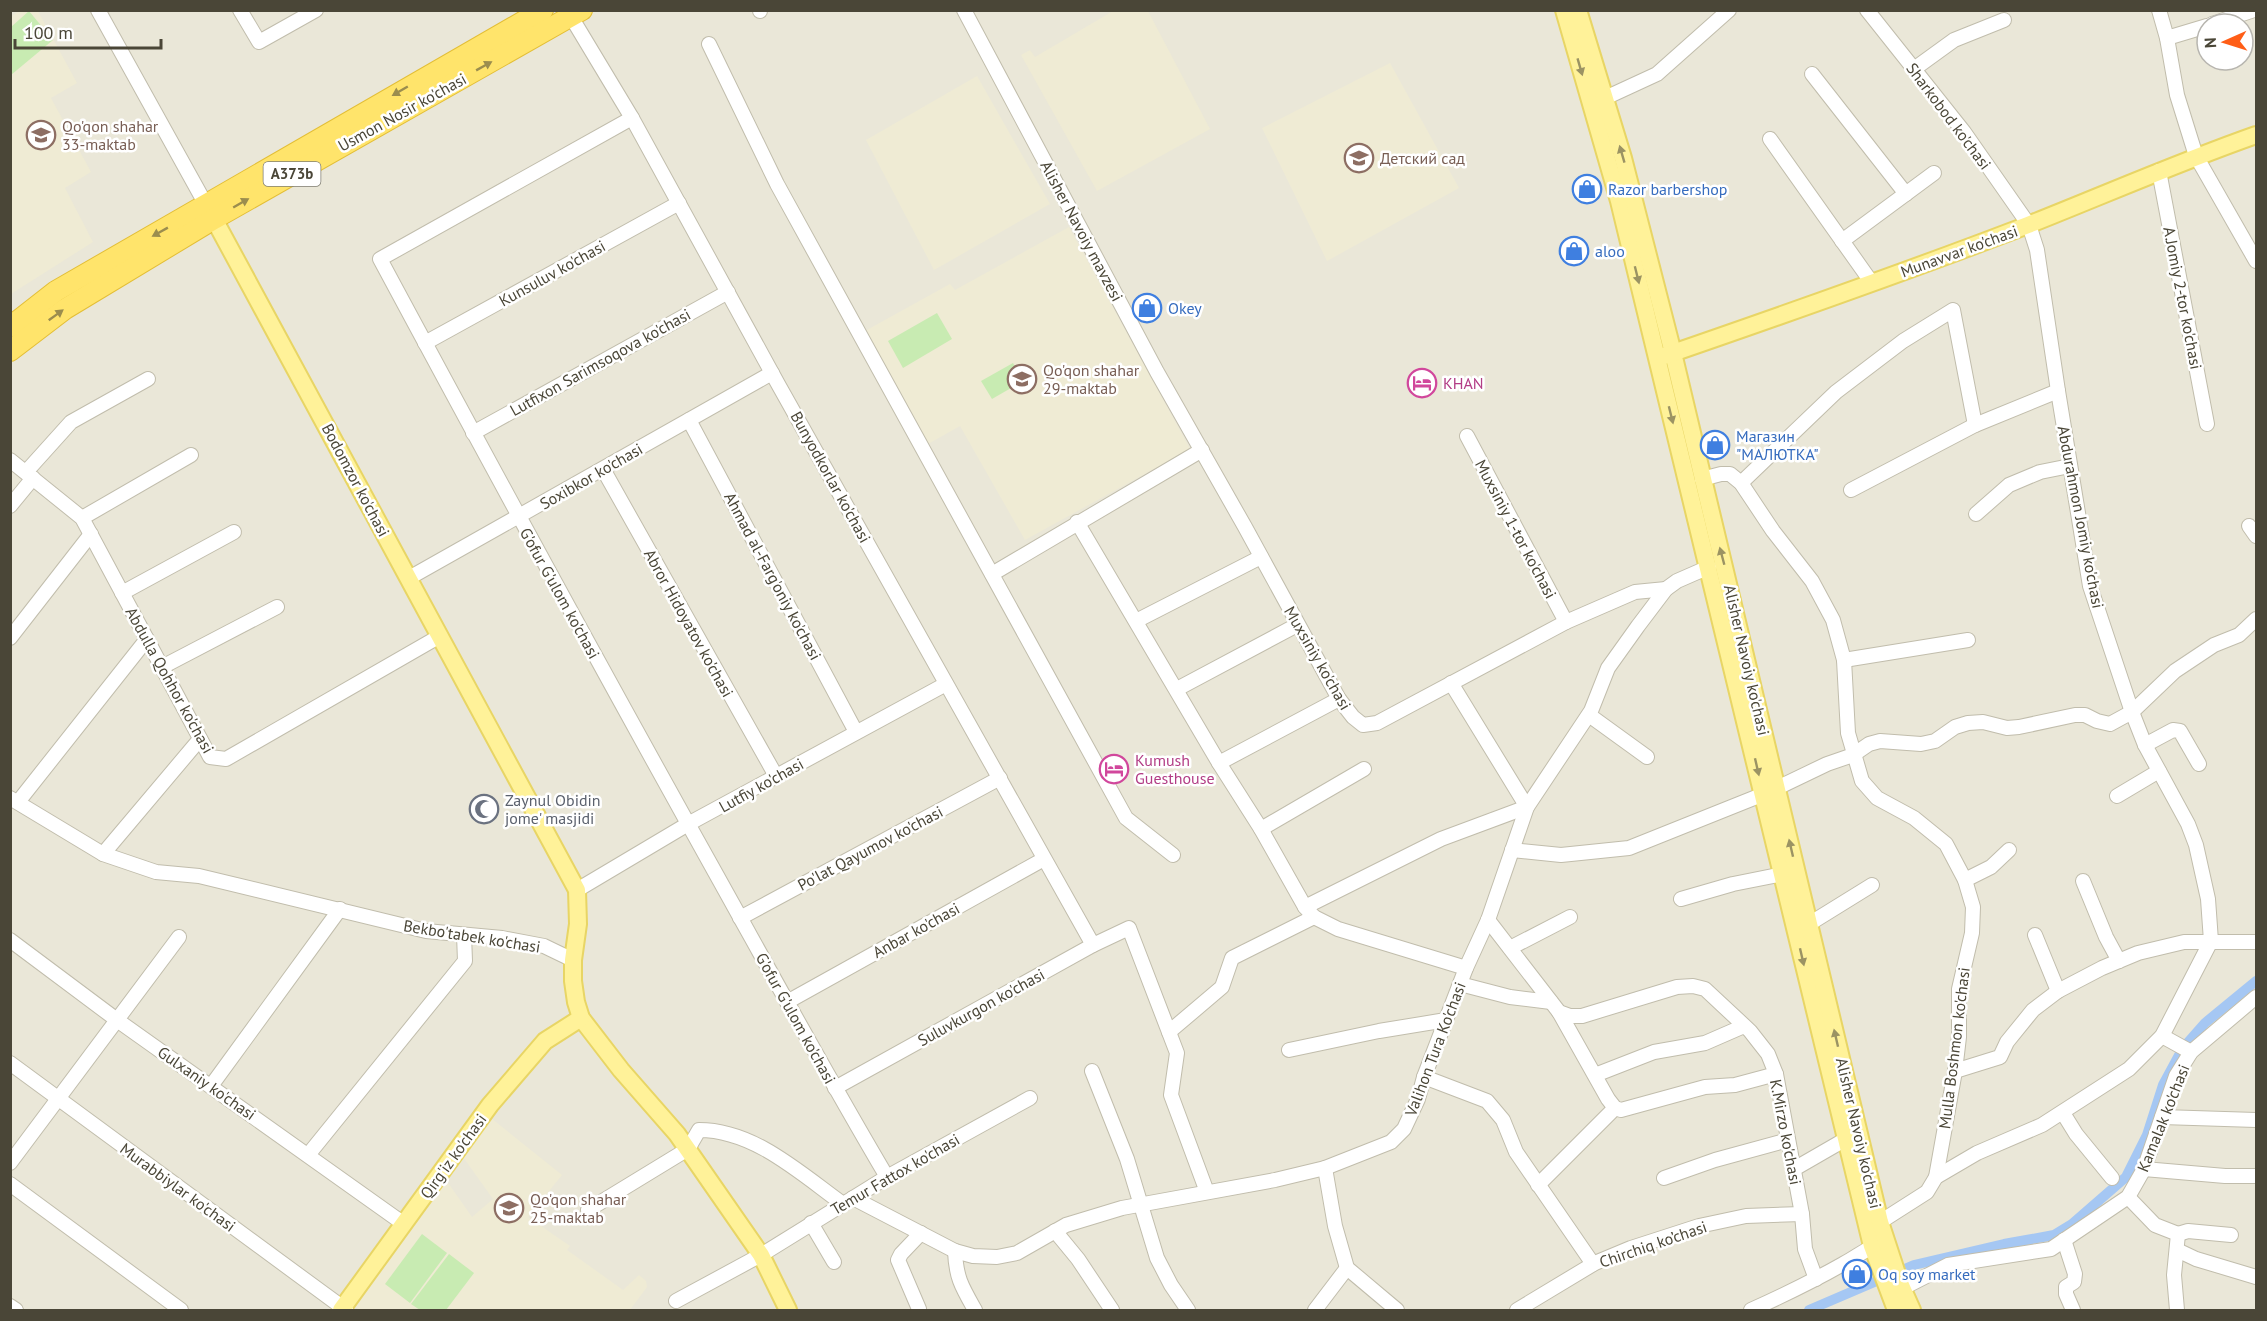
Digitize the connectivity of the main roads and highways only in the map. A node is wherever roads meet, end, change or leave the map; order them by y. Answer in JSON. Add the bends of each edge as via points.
{"nodes":[{"id":1,"x":543,"y":10,"type":"edge"},
{"id":2,"x":1563,"y":10,"type":"edge"},
{"id":3,"x":1578,"y":10,"type":"edge"},
{"id":4,"x":573,"y":13,"type":"edge"},
{"id":5,"x":2256,"y":135,"type":"edge"},
{"id":6,"x":210,"y":212,"type":"junction"},
{"id":7,"x":10,"y":327,"type":"edge"},
{"id":8,"x":10,"y":351,"type":"edge"},
{"id":9,"x":1665,"y":355,"type":"junction"},
{"id":10,"x":1770,"y":791,"type":"junction"},
{"id":11,"x":581,"y":1018,"type":"junction"},
{"id":12,"x":1874,"y":1224,"type":"junction"},
{"id":13,"x":1896,"y":1286,"type":"junction"},
{"id":14,"x":343,"y":1310,"type":"edge"},
{"id":15,"x":788,"y":1311,"type":"edge"},
{"id":16,"x":1896,"y":1311,"type":"edge"},
{"id":17,"x":1912,"y":1311,"type":"edge"}],
"edges":[{"from":1,"to":6,"type":"highway","name":"Usmon Nosir ko'chasi","number":"A373b","one_way":true},
{"from":2,"to":9,"type":"main road","name":"Alisher Navoiy ko'chasi","one_way":true},
{"from":9,"to":3,"type":"main road","name":"Alisher Navoiy ko'chasi","one_way":true,"via":[[1623,158]]},
{"from":6,"to":4,"type":"highway","name":"Usmon Nosir ko'chasi","number":"A373b","one_way":true},
{"from":5,"to":9,"type":"main road","name":"Munavvar ko'chasi","via":[[2029,225]]},
{"from":6,"to":7,"type":"highway","name":"Usmon Nosir ko'chasi","number":"A373b","one_way":true,"via":[[56,291]]},
{"from":8,"to":6,"type":"highway","name":"Usmon Nosir ko'chasi","number":"A373b","one_way":true,"via":[[64,309]]},
{"from":6,"to":11,"type":"main road","name":"Bodomzor ko'chasi","via":[[577,890],[573,981]]},
{"from":9,"to":10,"type":"main road","name":"Alisher Navoiy ko'chasi","one_way":true,"via":[[1709,567]]},
{"from":10,"to":9,"type":"main road","name":"Alisher Navoiy ko'chasi","one_way":true,"via":[[1702,479]]},
{"from":12,"to":10,"type":"main road","name":"Alisher Navoiy ko'chasi","one_way":true,"via":[[1809,924]]},
{"from":10,"to":12,"type":"main road","name":"Alisher Navoiy ko'chasi","one_way":true,"via":[[1783,874],[1846,1139]]},
{"from":11,"to":14,"type":"main road","name":"Qirg'iz ko'chasi","via":[[545,1041],[490,1105]]},
{"from":11,"to":15,"type":"main road","via":[[688,1149],[761,1255]]},
{"from":12,"to":13,"type":"main road","name":"Alisher Navoiy ko'chasi"},
{"from":13,"to":16,"type":"main road","name":"Alisher Navoiy ko'chasi"},
{"from":13,"to":17,"type":"main road","name":"Alisher Navoiy ko'chasi"}]}
